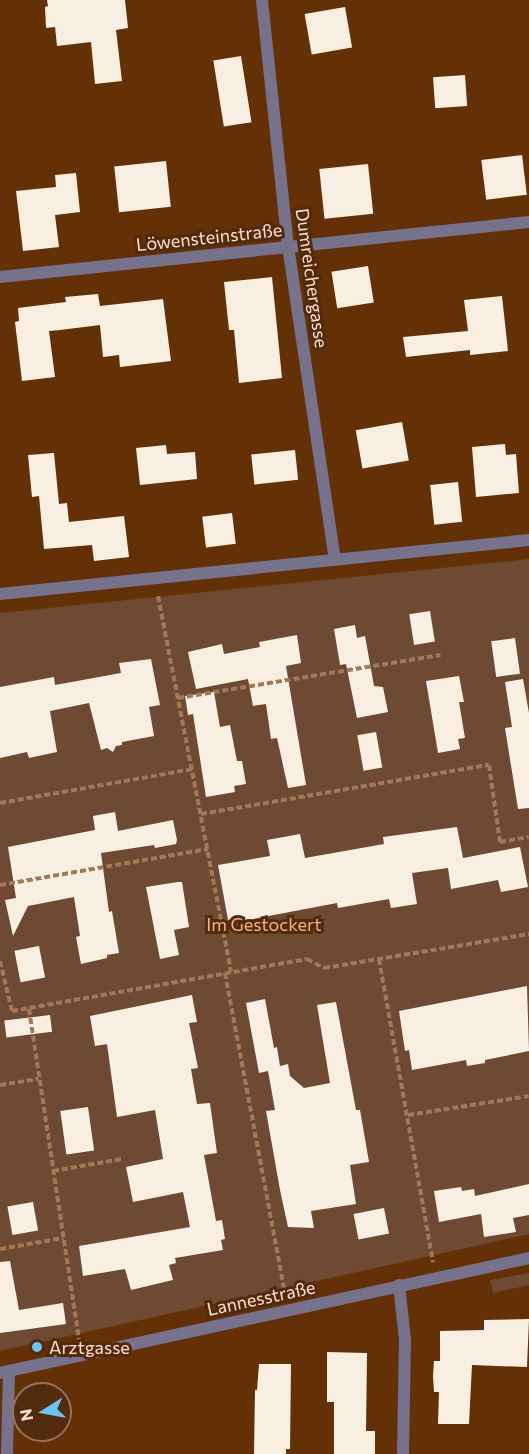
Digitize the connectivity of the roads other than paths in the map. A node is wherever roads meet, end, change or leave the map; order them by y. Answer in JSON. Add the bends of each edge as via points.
{"nodes":[{"id":1,"x":262,"y":0,"type":"edge"},
{"id":2,"x":529,"y":222,"type":"edge"},
{"id":3,"x":288,"y":246,"type":"junction"},
{"id":4,"x":0,"y":277,"type":"edge"},
{"id":5,"x":529,"y":540,"type":"edge"},
{"id":6,"x":335,"y":560,"type":"junction"},
{"id":7,"x":0,"y":594,"type":"edge"},
{"id":8,"x":529,"y":1258,"type":"edge"},
{"id":9,"x":399,"y":1285,"type":"junction"},
{"id":10,"x":5,"y":1372,"type":"edge"},
{"id":11,"x":8,"y":1454,"type":"edge"},
{"id":12,"x":402,"y":1454,"type":"edge"}],
"edges":[{"from":1,"to":3,"type":"street","name":"Dumreichergasse"},
{"from":2,"to":3,"type":"street","name":"Löwensteinstraße"},
{"from":3,"to":4,"type":"street","name":"Löwensteinstraße"},
{"from":3,"to":6,"type":"street","name":"Dumreichergasse"},
{"from":5,"to":6,"type":"street"},
{"from":6,"to":7,"type":"street"},
{"from":8,"to":9,"type":"street","name":"Lannesstraße"},
{"from":9,"to":10,"type":"street","name":"Lannesstraße"},
{"from":9,"to":12,"type":"street","via":[[405,1339]]},
{"from":10,"to":11,"type":"street"}]}
